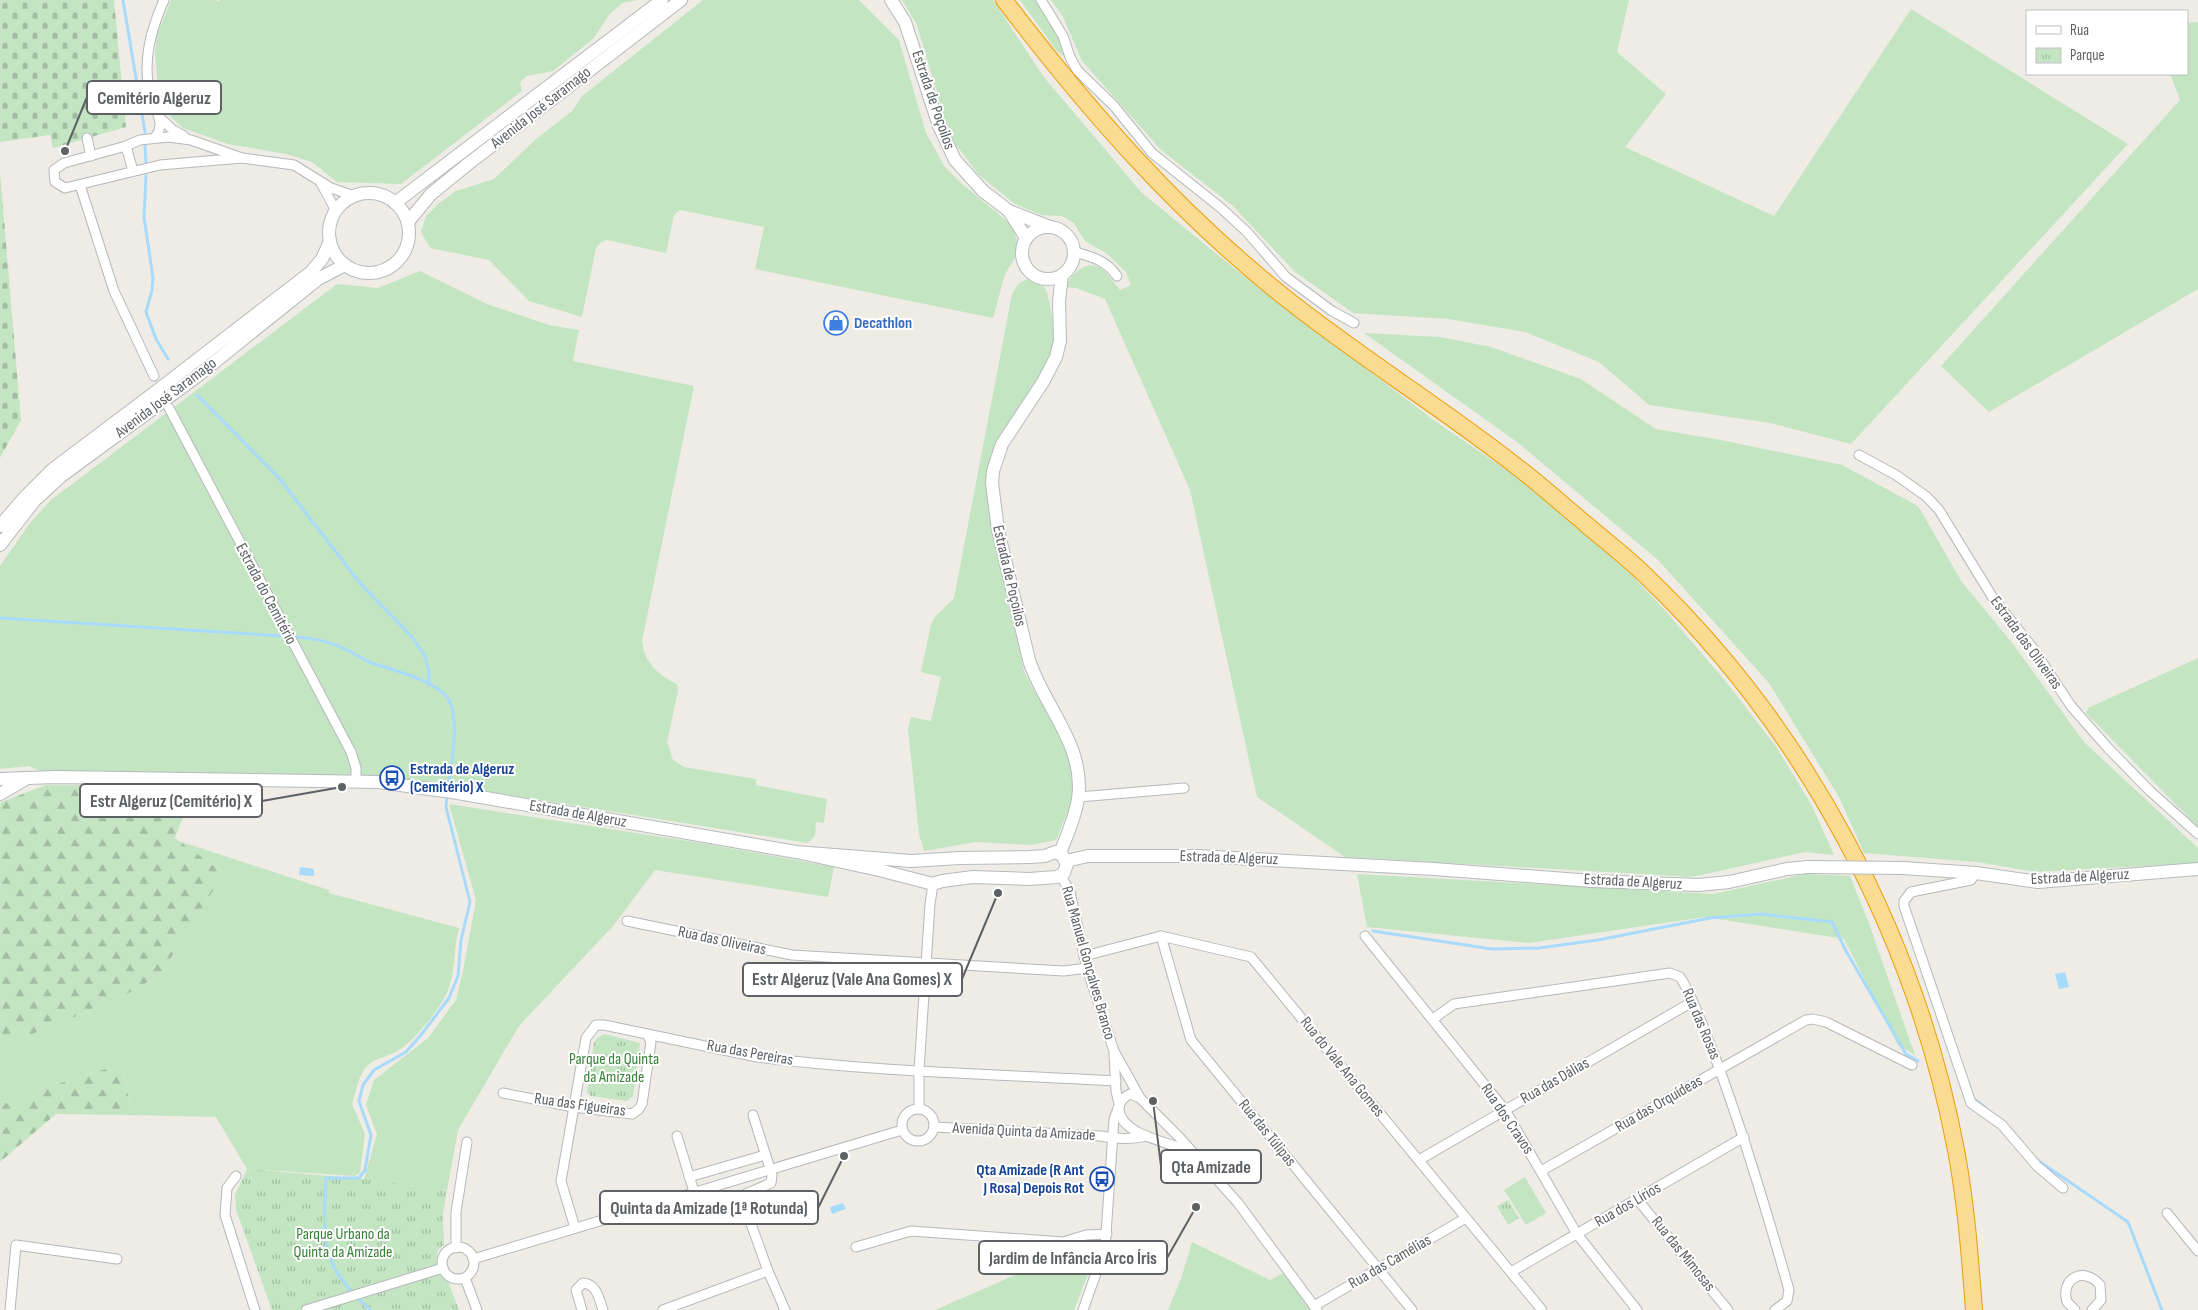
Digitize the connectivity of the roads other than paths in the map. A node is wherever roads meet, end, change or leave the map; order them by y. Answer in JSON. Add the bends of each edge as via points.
{"nodes":[{"id":1,"x":164,"y":0,"type":"edge"},
{"id":2,"x":662,"y":0,"type":"edge"},
{"id":3,"x":681,"y":0,"type":"edge"},
{"id":4,"x":891,"y":0,"type":"edge"},
{"id":5,"x":1004,"y":0,"type":"edge"},
{"id":6,"x":1041,"y":0,"type":"edge"},
{"id":7,"x":159,"y":116,"type":"junction"},
{"id":8,"x":155,"y":137,"type":"junction"},
{"id":9,"x":86,"y":138,"type":"dead end"},
{"id":10,"x":191,"y":140,"type":"junction"},
{"id":11,"x":126,"y":146,"type":"junction"},
{"id":12,"x":92,"y":156,"type":"junction"},
{"id":13,"x":242,"y":158,"type":"junction"},
{"id":14,"x":132,"y":170,"type":"junction"},
{"id":15,"x":320,"y":180,"type":"junction"},
{"id":16,"x":80,"y":185,"type":"junction"},
{"id":17,"x":354,"y":196,"type":"junction"},
{"id":18,"x":395,"y":203,"type":"junction"},
{"id":19,"x":336,"y":211,"type":"junction"},
{"id":20,"x":1009,"y":211,"type":"junction"},
{"id":21,"x":408,"y":222,"type":"junction"},
{"id":22,"x":1050,"y":227,"type":"junction"},
{"id":23,"x":1026,"y":238,"type":"junction"},
{"id":24,"x":330,"y":241,"type":"junction"},
{"id":25,"x":1075,"y":252,"type":"junction"},
{"id":26,"x":345,"y":265,"type":"junction"},
{"id":27,"x":1062,"y":275,"type":"junction"},
{"id":28,"x":1117,"y":276,"type":"dead end"},
{"id":29,"x":1046,"y":279,"type":"junction"},
{"id":30,"x":1059,"y":301,"type":"junction"},
{"id":31,"x":1354,"y":323,"type":"dead end"},
{"id":32,"x":154,"y":376,"type":"dead end"},
{"id":33,"x":169,"y":408,"type":"dead end"},
{"id":34,"x":1858,"y":455,"type":"dead end"},
{"id":35,"x":0,"y":526,"type":"edge"},
{"id":36,"x":0,"y":545,"type":"edge"},
{"id":37,"x":29,"y":778,"type":"junction"},
{"id":38,"x":0,"y":779,"type":"edge"},
{"id":39,"x":356,"y":781,"type":"junction"},
{"id":40,"x":1184,"y":788,"type":"dead end"},
{"id":41,"x":0,"y":794,"type":"edge"},
{"id":42,"x":1079,"y":797,"type":"junction"},
{"id":43,"x":2198,"y":834,"type":"edge"},
{"id":44,"x":796,"y":852,"type":"junction"},
{"id":45,"x":1045,"y":856,"type":"junction"},
{"id":46,"x":1063,"y":857,"type":"junction"},
{"id":47,"x":936,"y":860,"type":"junction"},
{"id":48,"x":2198,"y":869,"type":"edge"},
{"id":49,"x":1976,"y":873,"type":"junction"},
{"id":50,"x":1057,"y":877,"type":"junction"},
{"id":51,"x":935,"y":883,"type":"junction"},
{"id":52,"x":627,"y":921,"type":"dead end"},
{"id":53,"x":1160,"y":936,"type":"junction"},
{"id":54,"x":1365,"y":936,"type":"dead end"},
{"id":55,"x":1084,"y":956,"type":"junction"},
{"id":56,"x":926,"y":963,"type":"junction"},
{"id":57,"x":1087,"y":968,"type":"junction"},
{"id":58,"x":1692,"y":1002,"type":"junction"},
{"id":59,"x":1433,"y":1019,"type":"junction"},
{"id":60,"x":647,"y":1034,"type":"junction"},
{"id":61,"x":1114,"y":1051,"type":"junction"},
{"id":62,"x":1912,"y":1065,"type":"dead end"},
{"id":63,"x":919,"y":1070,"type":"junction"},
{"id":64,"x":1720,"y":1070,"type":"junction"},
{"id":65,"x":1116,"y":1080,"type":"junction"},
{"id":66,"x":503,"y":1093,"type":"dead end"},
{"id":67,"x":1140,"y":1098,"type":"junction"},
{"id":68,"x":1119,"y":1105,"type":"junction"},
{"id":69,"x":573,"y":1108,"type":"junction"},
{"id":70,"x":919,"y":1108,"type":"junction"},
{"id":71,"x":1505,"y":1110,"type":"junction"},
{"id":72,"x":753,"y":1115,"type":"dead end"},
{"id":73,"x":1156,"y":1116,"type":"junction"},
{"id":74,"x":934,"y":1126,"type":"junction"},
{"id":75,"x":902,"y":1130,"type":"junction"},
{"id":76,"x":677,"y":1136,"type":"dead end"},
{"id":77,"x":1148,"y":1136,"type":"junction"},
{"id":78,"x":1744,"y":1137,"type":"junction"},
{"id":79,"x":1114,"y":1138,"type":"junction"},
{"id":80,"x":467,"y":1142,"type":"dead end"},
{"id":81,"x":1191,"y":1152,"type":"junction"},
{"id":82,"x":765,"y":1155,"type":"junction"},
{"id":83,"x":1419,"y":1160,"type":"junction"},
{"id":84,"x":769,"y":1170,"type":"junction"},
{"id":85,"x":1541,"y":1172,"type":"junction"},
{"id":86,"x":236,"y":1176,"type":"dead end"},
{"id":87,"x":689,"y":1177,"type":"junction"},
{"id":88,"x":2063,"y":1188,"type":"dead end"},
{"id":89,"x":694,"y":1193,"type":"junction"},
{"id":90,"x":741,"y":1196,"type":"junction"},
{"id":91,"x":1637,"y":1199,"type":"junction"},
{"id":92,"x":2166,"y":1213,"type":"dead end"},
{"id":93,"x":1466,"y":1218,"type":"junction"},
{"id":94,"x":575,"y":1228,"type":"junction"},
{"id":95,"x":1107,"y":1234,"type":"junction"},
{"id":96,"x":1577,"y":1234,"type":"junction"},
{"id":97,"x":856,"y":1247,"type":"dead end"},
{"id":98,"x":456,"y":1248,"type":"junction"},
{"id":99,"x":2198,"y":1251,"type":"edge"},
{"id":100,"x":117,"y":1259,"type":"dead end"},
{"id":101,"x":473,"y":1259,"type":"junction"},
{"id":102,"x":443,"y":1268,"type":"junction"},
{"id":103,"x":1378,"y":1269,"type":"junction"},
{"id":104,"x":768,"y":1271,"type":"junction"},
{"id":105,"x":1511,"y":1272,"type":"junction"},
{"id":106,"x":465,"y":1278,"type":"junction"},
{"id":107,"x":1315,"y":1308,"type":"edge"},
{"id":108,"x":10,"y":1310,"type":"edge"},
{"id":109,"x":255,"y":1310,"type":"edge"},
{"id":110,"x":306,"y":1310,"type":"edge"},
{"id":111,"x":478,"y":1310,"type":"edge"},
{"id":112,"x":582,"y":1310,"type":"edge"},
{"id":113,"x":603,"y":1310,"type":"edge"},
{"id":114,"x":663,"y":1310,"type":"edge"},
{"id":115,"x":785,"y":1310,"type":"edge"},
{"id":116,"x":1083,"y":1310,"type":"edge"},
{"id":117,"x":1412,"y":1310,"type":"edge"},
{"id":118,"x":1542,"y":1310,"type":"edge"},
{"id":119,"x":1637,"y":1310,"type":"edge"},
{"id":120,"x":1728,"y":1310,"type":"edge"},
{"id":121,"x":1775,"y":1310,"type":"edge"},
{"id":122,"x":1974,"y":1310,"type":"edge"},
{"id":123,"x":2075,"y":1310,"type":"edge"},
{"id":124,"x":2092,"y":1310,"type":"edge"}],
"edges":[{"from":1,"to":7,"type":"street","via":[[146,56],[150,97]]},
{"from":2,"to":18,"type":"main road","name":"Avenida José Saramago"},
{"from":3,"to":21,"type":"main road","name":"Avenida José Saramago","via":[[431,194]]},
{"from":4,"to":20,"type":"main road","name":"Estrada de Poçoilos","via":[[905,22],[939,126],[955,160],[983,191]]},
{"from":5,"to":122,"type":"highway","via":[[1062,77],[1174,200],[1283,296],[1516,466],[1645,574],[1716,649],[1792,749],[1846,840],[1886,922],[1927,1035],[1956,1148],[1967,1215]]},
{"from":6,"to":31,"type":"street","via":[[1063,36],[1077,70],[1114,106],[1152,153],[1228,214],[1286,277]]},
{"from":7,"to":8,"type":"street","via":[[160,130]]},
{"from":7,"to":10,"type":"street","via":[[173,130]]},
{"from":8,"to":10,"type":"street"},
{"from":8,"to":11,"type":"street"},
{"from":9,"to":12,"type":"street"},
{"from":10,"to":13,"type":"street"},
{"from":11,"to":12,"type":"street"},
{"from":11,"to":14,"type":"street"},
{"from":12,"to":16,"type":"street","via":[[64,163],[54,170],[55,182],[59,186]]},
{"from":13,"to":14,"type":"street"},
{"from":13,"to":15,"type":"street","via":[[294,164]]},
{"from":14,"to":16,"type":"street"},
{"from":15,"to":17,"type":"street"},
{"from":15,"to":19,"type":"street"},
{"from":16,"to":32,"type":"street","via":[[114,291]]},
{"from":17,"to":18,"type":"main road","via":[[375,194]]},
{"from":17,"to":19,"type":"main road"},
{"from":18,"to":21,"type":"main road"},
{"from":19,"to":24,"type":"main road","name":"Avenida José Saramago","via":[[330,225]]},
{"from":20,"to":22,"type":"main road","name":"Estrada de Poçoilos"},
{"from":20,"to":23,"type":"main road","name":"Estrada de Poçoilos"},
{"from":21,"to":26,"type":"main road","via":[[406,248],[392,266],[381,272],[368,273]]},
{"from":22,"to":23,"type":"main road","via":[[1034,230]]},
{"from":22,"to":25,"type":"main road","name":"Estrada de Poçoilos","via":[[1067,235]]},
{"from":23,"to":29,"type":"main road","name":"Estrada de Poçoilos","via":[[1022,252],[1025,266],[1038,277]]},
{"from":24,"to":26,"type":"main road"},
{"from":24,"to":35,"type":"main road","name":"Avenida José Saramago","via":[[322,259],[311,272],[53,469]]},
{"from":25,"to":27,"type":"main road","name":"Estrada de Poçoilos","via":[[1072,265]]},
{"from":25,"to":28,"type":"street","via":[[1099,259]]},
{"from":26,"to":36,"type":"main road","name":"Avenida José Saramago","via":[[318,279],[196,377],[60,477],[34,500]]},
{"from":27,"to":29,"type":"main road"},
{"from":27,"to":30,"type":"main road","name":"Estrada de Poçoilos"},
{"from":29,"to":30,"type":"main road","name":"Estrada de Poçoilos"},
{"from":30,"to":42,"type":"main road","name":"Estrada de Poçoilos","via":[[1060,341],[1056,357],[1002,444],[993,471],[992,489],[998,530],[1028,660],[1070,742],[1079,778]]},
{"from":33,"to":39,"type":"street","name":"Estrada do Cemitério","via":[[351,752]]},
{"from":34,"to":43,"type":"street","name":"Estrada das Oliveiras","via":[[1896,475],[1927,497],[1939,510],[1993,598],[2032,647],[2071,706],[2150,791]]},
{"from":37,"to":38,"type":"main road","name":"Estrada de Algeruz"},
{"from":37,"to":39,"type":"main road","name":"Estrada de Algeruz"},
{"from":37,"to":41,"type":"main road","name":"Estrada de Algeruz"},
{"from":39,"to":44,"type":"main road","name":"Estrada de Algeruz","via":[[448,791]]},
{"from":40,"to":42,"type":"street"},
{"from":42,"to":46,"type":"main road","name":"Estrada de Poçoilos"},
{"from":44,"to":47,"type":"main road","name":"Estrada de Algeruz"},
{"from":44,"to":51,"type":"main road","name":"Estrada de Algeruz"},
{"from":45,"to":46,"type":"main road","name":"Estrada de Algeruz","via":[[1051,852]]},
{"from":45,"to":47,"type":"main road","name":"Estrada de Algeruz"},
{"from":45,"to":50,"type":"main road","via":[[1041,863],[1043,871]]},
{"from":46,"to":49,"type":"main road","name":"Estrada de Algeruz","bridge":true,"via":[[1198,856],[1699,885],[1808,866]]},
{"from":46,"to":50,"type":"main road","via":[[1066,871]]},
{"from":47,"to":51,"type":"main road","via":[[946,872]]},
{"from":47,"to":51,"type":"main road","via":[[929,861],[922,868],[923,877]]},
{"from":48,"to":49,"type":"main road","name":"Estrada de Algeruz","via":[[2038,882]]},
{"from":49,"to":88,"type":"street","via":[[1971,880],[1911,892],[1904,906],[1971,1103],[2002,1125],[2036,1166]]},
{"from":50,"to":51,"type":"main road","name":"Estrada de Algeruz","via":[[974,878]]},
{"from":50,"to":55,"type":"street","name":"Rua Manuel Gonçalves Branco","via":[[1070,892]]},
{"from":51,"to":56,"type":"street"},
{"from":52,"to":56,"type":"street","name":"Rua das Oliveiras","via":[[792,955]]},
{"from":53,"to":55,"type":"street","name":"Rua do Vale Ana Gomes"},
{"from":53,"to":83,"type":"street","name":"Rua do Vale Ana Gomes","via":[[1251,957]]},
{"from":53,"to":103,"type":"street","name":"Rua das Túlipas","via":[[1190,1040]]},
{"from":54,"to":59,"type":"street","name":"Rua dos Cravos"},
{"from":55,"to":57,"type":"street","name":"Rua Manuel Gonçalves Branco"},
{"from":56,"to":57,"type":"street","name":"Rua das Oliveiras","via":[[1064,971]]},
{"from":56,"to":63,"type":"street"},
{"from":57,"to":61,"type":"street","name":"Rua Manuel Gonçalves Branco"},
{"from":58,"to":59,"type":"street","name":"Rua das Rosas","via":[[1680,977],[1670,973],[1454,1004]]},
{"from":58,"to":64,"type":"street","name":"Rua das Rosas"},
{"from":58,"to":71,"type":"street","name":"Rua das Dálias"},
{"from":59,"to":71,"type":"street","name":"Rua dos Cravos"},
{"from":60,"to":63,"type":"street","name":"Rua das Pereiras","via":[[756,1057]]},
{"from":60,"to":69,"type":"street","name":"Rua das Pereiras","via":[[604,1024],[590,1030]]},
{"from":60,"to":69,"type":"street","name":"Rua das Figueiras","via":[[651,1042],[639,1109],[632,1114]]},
{"from":61,"to":65,"type":"street","name":"Rua Manuel Gonçalves Branco"},
{"from":61,"to":67,"type":"street","name":"Rua Manuel Gonçalves Branco"},
{"from":62,"to":64,"type":"street","name":"Rua das Orquídeas","via":[[1833,1025],[1813,1019],[1798,1023]]},
{"from":63,"to":65,"type":"street","name":"Rua das Pereiras"},
{"from":63,"to":70,"type":"street"},
{"from":64,"to":78,"type":"street","name":"Rua das Rosas"},
{"from":64,"to":85,"type":"street","name":"Rua das Orquídeas"},
{"from":65,"to":68,"type":"street","name":"Rua Manuel Gonçalves Branco"},
{"from":66,"to":69,"type":"street","name":"Rua das Figueiras"},
{"from":67,"to":68,"type":"street","via":[[1130,1094]]},
{"from":67,"to":73,"type":"street","name":"Rua Manuel Gonçalves Branco"},
{"from":68,"to":77,"type":"street","name":"Rua Manuel Gonçalves Branco","via":[[1127,1125]]},
{"from":68,"to":79,"type":"street","via":[[1114,1119]]},
{"from":69,"to":94,"type":"street","name":"Rua das Pereiras","via":[[561,1181]]},
{"from":70,"to":74,"type":"street","via":[[930,1114]]},
{"from":70,"to":75,"type":"street","via":[[903,1117]]},
{"from":71,"to":83,"type":"street","name":"Rua das Dálias"},
{"from":71,"to":85,"type":"street","name":"Rua dos Cravos"},
{"from":72,"to":82,"type":"street"},
{"from":73,"to":77,"type":"street","via":[[1159,1126],[1154,1134]]},
{"from":73,"to":81,"type":"street","name":"Rua Manuel Gonçalves Branco"},
{"from":74,"to":75,"type":"street","via":[[928,1138],[917,1142],[910,1140]]},
{"from":74,"to":79,"type":"street","name":"Avenida Quinta da Amizade"},
{"from":75,"to":84,"type":"street"},
{"from":76,"to":87,"type":"street"},
{"from":77,"to":79,"type":"street","name":"Avenida Quinta da Amizade"},
{"from":77,"to":81,"type":"street","name":"Rua Manuel Gonçalves Branco"},
{"from":78,"to":91,"type":"street","name":"Rua dos Lírios"},
{"from":78,"to":121,"type":"street","name":"Rua das Rosas","via":[[1789,1290],[1787,1301]]},
{"from":79,"to":95,"type":"street"},
{"from":80,"to":98,"type":"street","via":[[456,1212]]},
{"from":81,"to":107,"type":"street","name":"Rua Manuel Gonçalves Branco","via":[[1238,1203]]},
{"from":82,"to":84,"type":"street"},
{"from":82,"to":87,"type":"street"},
{"from":83,"to":93,"type":"street","name":"Rua do Vale Ana Gomes"},
{"from":84,"to":89,"type":"street"},
{"from":84,"to":90,"type":"street","via":[[773,1179],[771,1183]]},
{"from":85,"to":96,"type":"street","name":"Rua dos Cravos"},
{"from":86,"to":109,"type":"street","via":[[227,1188],[225,1215]]},
{"from":87,"to":89,"type":"street"},
{"from":89,"to":90,"type":"street","via":[[699,1208]]},
{"from":89,"to":94,"type":"street"},
{"from":90,"to":104,"type":"street"},
{"from":91,"to":96,"type":"street","name":"Rua dos Lírios"},
{"from":91,"to":120,"type":"street","name":"Rua das Mimosas"},
{"from":92,"to":99,"type":"street"},
{"from":93,"to":103,"type":"street","name":"Rua das Camélias"},
{"from":93,"to":105,"type":"street","name":"Rua do Vale Ana Gomes"},
{"from":94,"to":101,"type":"street"},
{"from":95,"to":97,"type":"street","via":[[1086,1235],[1063,1242],[911,1231]]},
{"from":95,"to":116,"type":"street","via":[[1103,1256]]},
{"from":96,"to":105,"type":"street","name":"Rua dos Lírios"},
{"from":96,"to":119,"type":"street","name":"Rua dos Cravos"},
{"from":98,"to":101,"type":"street","via":[[466,1249]]},
{"from":98,"to":102,"type":"street","via":[[444,1256]]},
{"from":100,"to":108,"type":"street","via":[[16,1245]]},
{"from":101,"to":106,"type":"street","via":[[472,1271]]},
{"from":102,"to":106,"type":"street","via":[[451,1277]]},
{"from":102,"to":110,"type":"street"},
{"from":103,"to":107,"type":"street","name":"Rua das Camélias"},
{"from":103,"to":117,"type":"street","name":"Rua das Túlipas"},
{"from":104,"to":114,"type":"street"},
{"from":104,"to":115,"type":"street"},
{"from":105,"to":118,"type":"street","name":"Rua do Vale Ana Gomes"},
{"from":106,"to":111,"type":"street"},
{"from":112,"to":113,"type":"street","via":[[576,1290],[579,1285],[589,1283],[594,1287]]},
{"from":123,"to":124,"type":"street","via":[[2067,1302],[2066,1288],[2069,1282],[2082,1275],[2095,1280],[2102,1292],[2101,1300]]}]}
